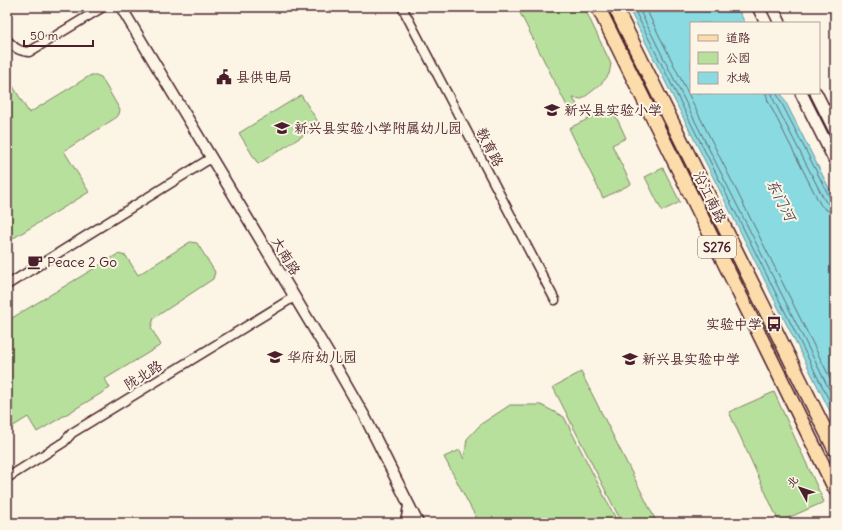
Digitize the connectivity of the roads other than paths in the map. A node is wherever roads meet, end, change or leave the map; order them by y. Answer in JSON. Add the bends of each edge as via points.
{"nodes":[{"id":1,"x":103,"y":7,"type":"edge"},
{"id":2,"x":122,"y":7,"type":"edge"},
{"id":3,"x":402,"y":7,"type":"edge"},
{"id":4,"x":598,"y":7,"type":"edge"},
{"id":5,"x":615,"y":7,"type":"edge"},
{"id":6,"x":758,"y":7,"type":"edge"},
{"id":7,"x":772,"y":7,"type":"edge"},
{"id":8,"x":766,"y":22,"type":"edge"},
{"id":9,"x":780,"y":22,"type":"edge"},
{"id":10,"x":7,"y":40,"type":"edge"},
{"id":11,"x":802,"y":94,"type":"edge"},
{"id":12,"x":816,"y":94,"type":"edge"},
{"id":13,"x":835,"y":131,"type":"edge"},
{"id":14,"x":211,"y":158,"type":"junction"},
{"id":15,"x":835,"y":161,"type":"edge"},
{"id":16,"x":7,"y":285,"type":"edge"},
{"id":17,"x":294,"y":297,"type":"junction"},
{"id":18,"x":554,"y":300,"type":"dead end"},
{"id":19,"x":835,"y":450,"type":"edge"},
{"id":20,"x":7,"y":478,"type":"edge"},
{"id":21,"x":835,"y":489,"type":"edge"},
{"id":22,"x":409,"y":506,"type":"junction"},
{"id":23,"x":406,"y":523,"type":"edge"},
{"id":24,"x":418,"y":523,"type":"edge"}],
"edges":[{"from":1,"to":10,"type":"street","via":[[29,52],[22,52]]},
{"from":2,"to":14,"type":"street","name":"大南路"},
{"from":3,"to":18,"type":"street","name":"教育路"},
{"from":4,"to":21,"type":"main road","name":"沿江南路","number":"S276"},
{"from":5,"to":19,"type":"main road","name":"沿江南路","number":"S276"},
{"from":6,"to":8,"type":"main road"},
{"from":7,"to":9,"type":"main road"},
{"from":11,"to":15,"type":"main road"},
{"from":12,"to":13,"type":"main road"},
{"from":14,"to":16,"type":"street"},
{"from":14,"to":17,"type":"street","name":"大南路"},
{"from":17,"to":20,"type":"street","name":"陇北路","via":[[72,433],[64,442]]},
{"from":17,"to":22,"type":"street","name":"大南路","via":[[365,418]]},
{"from":22,"to":23,"type":"street"},
{"from":22,"to":24,"type":"street","name":"大南路"}]}
